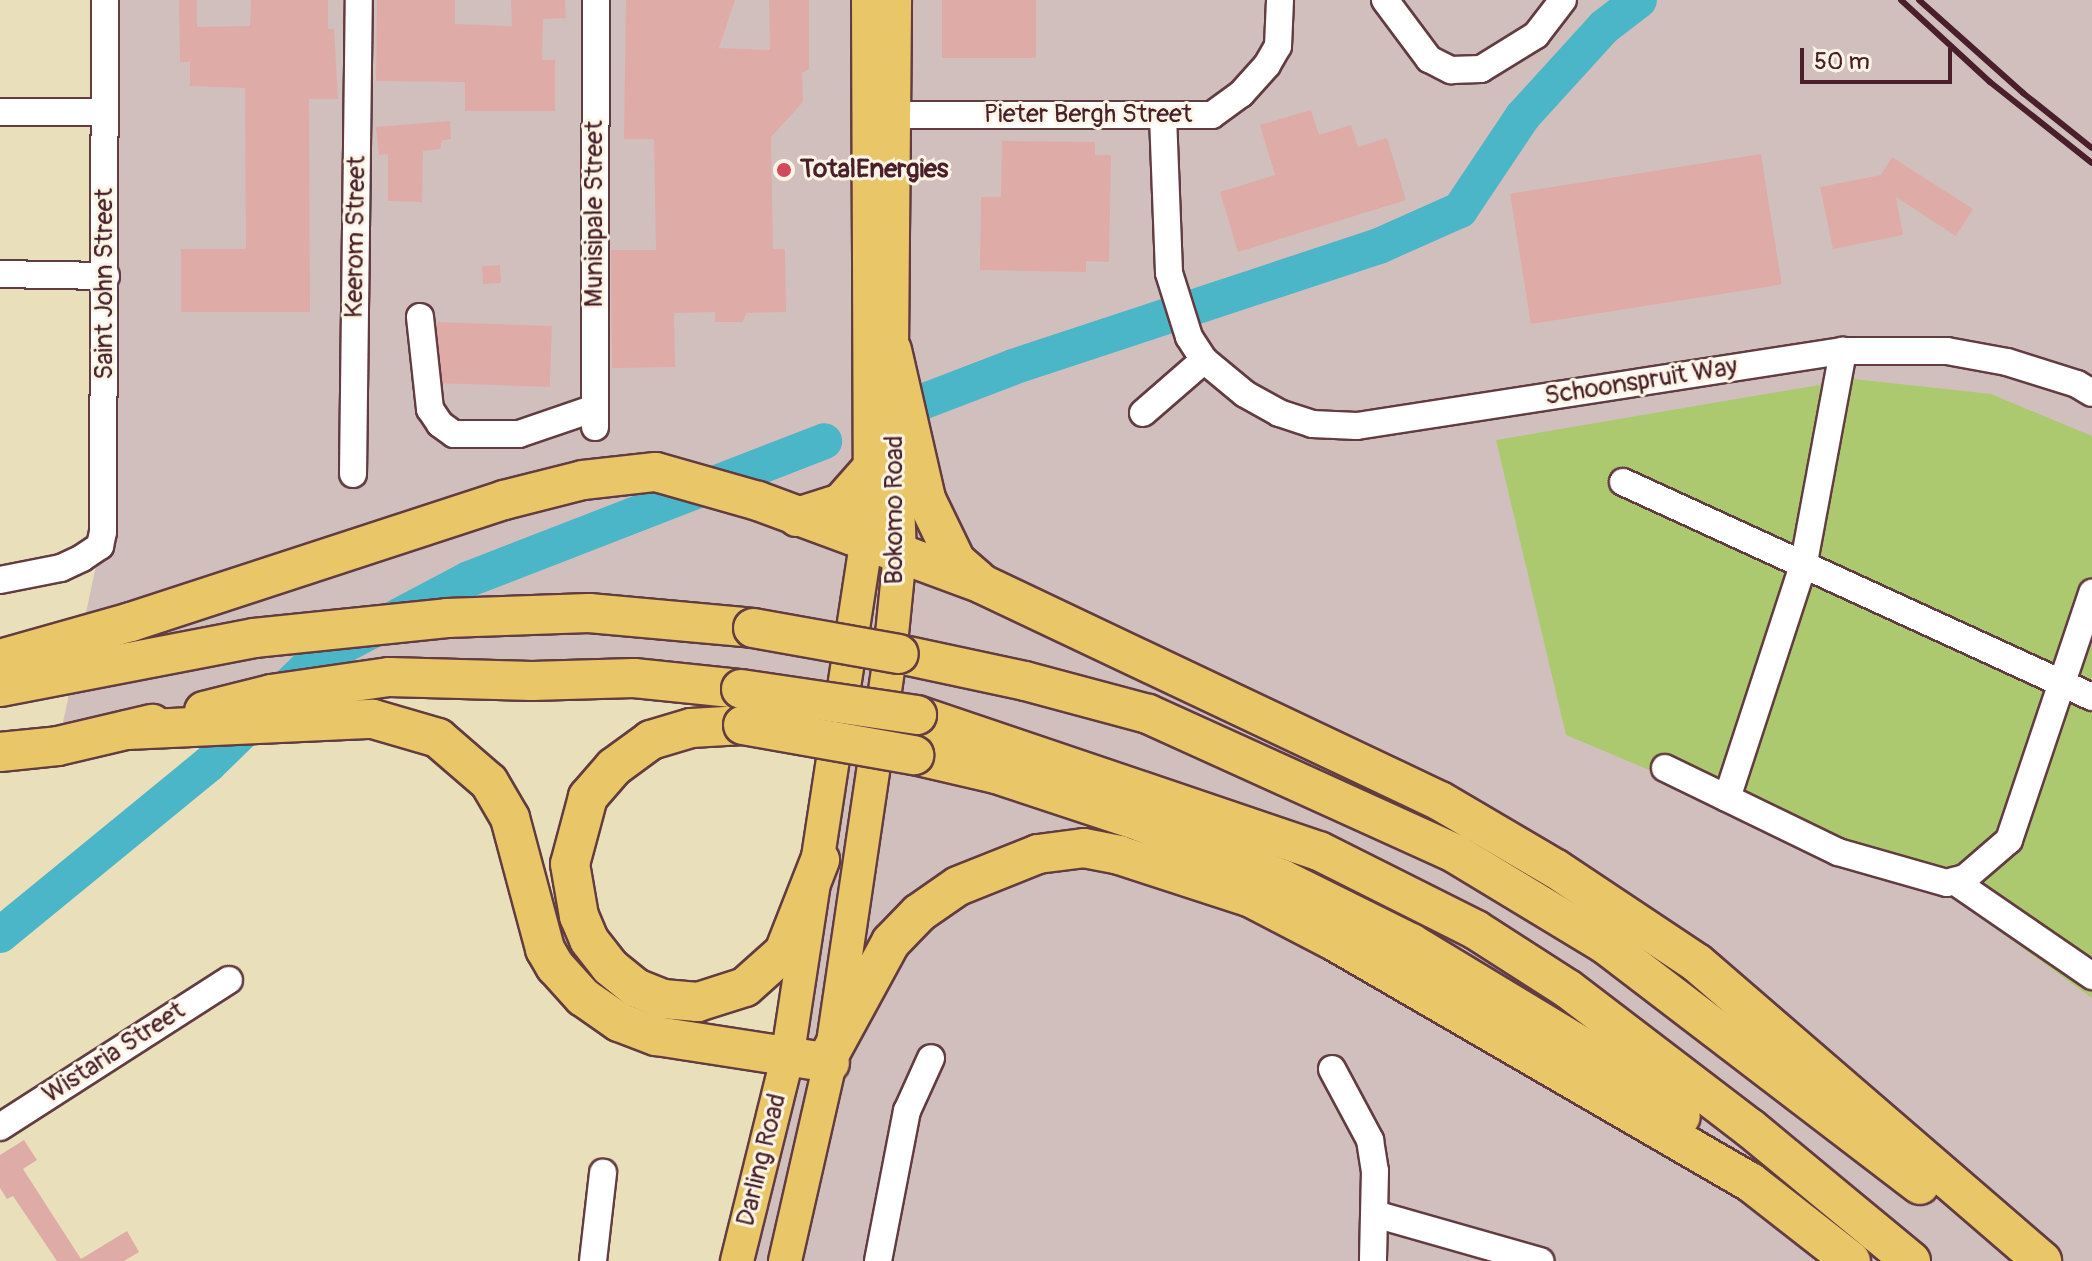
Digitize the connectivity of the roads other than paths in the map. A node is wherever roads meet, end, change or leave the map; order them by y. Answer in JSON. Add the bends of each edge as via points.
{"nodes":[{"id":1,"x":105,"y":0,"type":"edge"},
{"id":2,"x":359,"y":0,"type":"edge"},
{"id":3,"x":596,"y":0,"type":"edge"},
{"id":4,"x":868,"y":0,"type":"edge"},
{"id":5,"x":895,"y":0,"type":"edge"},
{"id":6,"x":1280,"y":0,"type":"edge"},
{"id":7,"x":1385,"y":0,"type":"edge"},
{"id":8,"x":1563,"y":0,"type":"edge"},
{"id":9,"x":0,"y":112,"type":"edge"},
{"id":10,"x":103,"y":112,"type":"junction"},
{"id":11,"x":882,"y":115,"type":"junction"},
{"id":12,"x":1163,"y":116,"type":"junction"},
{"id":13,"x":0,"y":274,"type":"edge"},
{"id":14,"x":106,"y":276,"type":"junction"},
{"id":15,"x":420,"y":317,"type":"dead end"},
{"id":16,"x":892,"y":350,"type":"junction"},
{"id":17,"x":1843,"y":351,"type":"junction"},
{"id":18,"x":1204,"y":360,"type":"junction"},
{"id":19,"x":2092,"y":393,"type":"edge"},
{"id":20,"x":1143,"y":413,"type":"dead end"},
{"id":21,"x":871,"y":469,"type":"junction"},
{"id":22,"x":353,"y":474,"type":"dead end"},
{"id":23,"x":1623,"y":482,"type":"dead end"},
{"id":24,"x":797,"y":517,"type":"junction"},
{"id":25,"x":884,"y":548,"type":"junction"},
{"id":26,"x":1804,"y":562,"type":"junction"},
{"id":27,"x":0,"y":580,"type":"edge"},
{"id":28,"x":982,"y":584,"type":"junction"},
{"id":29,"x":2092,"y":593,"type":"edge"},
{"id":30,"x":0,"y":659,"type":"edge"},
{"id":31,"x":2062,"y":683,"type":"junction"},
{"id":32,"x":0,"y":687,"type":"edge"},
{"id":33,"x":2092,"y":697,"type":"edge"},
{"id":34,"x":742,"y":707,"type":"junction"},
{"id":35,"x":127,"y":730,"type":"junction"},
{"id":36,"x":0,"y":752,"type":"edge"},
{"id":37,"x":1665,"y":768,"type":"dead end"},
{"id":38,"x":1727,"y":798,"type":"junction"},
{"id":39,"x":820,"y":860,"type":"junction"},
{"id":40,"x":1954,"y":881,"type":"junction"},
{"id":41,"x":2092,"y":976,"type":"edge"},
{"id":42,"x":229,"y":980,"type":"dead end"},
{"id":43,"x":831,"y":1056,"type":"junction"},
{"id":44,"x":931,"y":1058,"type":"dead end"},
{"id":45,"x":787,"y":1059,"type":"junction"},
{"id":46,"x":1332,"y":1069,"type":"dead end"},
{"id":47,"x":0,"y":1127,"type":"edge"},
{"id":48,"x":603,"y":1173,"type":"dead end"},
{"id":49,"x":1750,"y":1182,"type":"junction"},
{"id":50,"x":1375,"y":1214,"type":"junction"},
{"id":51,"x":593,"y":1261,"type":"edge"},
{"id":52,"x":737,"y":1261,"type":"edge"},
{"id":53,"x":785,"y":1261,"type":"edge"},
{"id":54,"x":878,"y":1261,"type":"edge"},
{"id":55,"x":1373,"y":1261,"type":"edge"},
{"id":56,"x":1540,"y":1261,"type":"edge"},
{"id":57,"x":1851,"y":1261,"type":"edge"},
{"id":58,"x":1911,"y":1261,"type":"edge"},
{"id":59,"x":2016,"y":1261,"type":"edge"},
{"id":60,"x":2042,"y":1261,"type":"edge"}],
"edges":[{"from":1,"to":10,"type":"street","name":"Saint John Street"},
{"from":2,"to":22,"type":"street","name":"Keerom Street"},
{"from":3,"to":15,"type":"street","name":"Munisipale Street","via":[[595,418],[519,434],[454,434],[430,409]]},
{"from":4,"to":11,"type":"main road","name":"Bokomo Road"},
{"from":5,"to":11,"type":"main road","name":"Bokomo Road"},
{"from":6,"to":12,"type":"street","name":"Pieter Bergh Street","via":[[1281,27],[1273,56],[1241,94],[1212,115]]},
{"from":7,"to":8,"type":"street","via":[[1429,59],[1451,70],[1481,69],[1525,42]]},
{"from":9,"to":10,"type":"street"},
{"from":10,"to":14,"type":"street","name":"Saint John Street"},
{"from":11,"to":12,"type":"street","name":"Pieter Bergh Street"},
{"from":11,"to":16,"type":"main road","name":"Bokomo Road"},
{"from":11,"to":21,"type":"main road","name":"Bokomo Road"},
{"from":12,"to":18,"type":"street","name":"Schoonspruit Way","via":[[1169,273],[1189,337]]},
{"from":13,"to":14,"type":"street"},
{"from":14,"to":27,"type":"street","name":"Saint John Street","via":[[105,512],[100,546],[61,568]]},
{"from":16,"to":25,"type":"main road","name":"Bokomo Road"},
{"from":16,"to":28,"type":"highway","via":[[926,499],[956,561]]},
{"from":17,"to":18,"type":"street","name":"Schoonspruit Way","via":[[1357,426],[1312,424],[1279,413],[1245,394]]},
{"from":17,"to":19,"type":"street","name":"Schoonspruit Way","via":[[1947,351],[2007,362]]},
{"from":17,"to":26,"type":"street"},
{"from":18,"to":20,"type":"street"},
{"from":21,"to":24,"type":"highway","via":[[841,503]]},
{"from":21,"to":25,"type":"main road","name":"Bokomo Road"},
{"from":23,"to":26,"type":"street"},
{"from":24,"to":25,"type":"highway"},
{"from":24,"to":30,"type":"highway","via":[[656,472],[583,480],[504,500],[131,622]]},
{"from":25,"to":28,"type":"highway"},
{"from":25,"to":39,"type":"main road","name":"Bokomo Road"},
{"from":25,"to":43,"type":"main road","name":"Bokomo Road","via":[[889,664]]},
{"from":26,"to":31,"type":"street"},
{"from":26,"to":38,"type":"street"},
{"from":28,"to":60,"type":"highway","via":[[1440,801],[1556,869],[1697,963]]},
{"from":29,"to":31,"type":"street"},
{"from":31,"to":33,"type":"street"},
{"from":31,"to":40,"type":"street","via":[[2009,840],[1965,878]]},
{"from":32,"to":59,"type":"highway","bridge":true,"via":[[254,638],[447,618],[589,613],[753,628],[899,654],[1148,714],[1456,854],[1606,945]]},
{"from":34,"to":35,"type":"highway","via":[[634,678],[389,677],[271,694]]},
{"from":34,"to":39,"type":"highway","via":[[651,740],[614,767],[588,797],[570,864],[589,940],[636,988],[663,999],[698,1002],[745,987],[784,952]]},
{"from":34,"to":49,"type":"highway","bridge":true,"via":[[996,774],[1141,822],[1282,879],[1411,943],[1601,1058],[1691,1124]]},
{"from":34,"to":58,"type":"highway","bridge":true,"via":[[917,715],[1319,851],[1476,930],[1568,989],[1750,1128]]},
{"from":35,"to":36,"type":"highway"},
{"from":35,"to":45,"type":"highway","via":[[373,719],[438,738],[489,782],[510,818],[545,949],[583,997],[619,1022],[656,1036]]},
{"from":37,"to":38,"type":"street"},
{"from":38,"to":40,"type":"street","via":[[1838,852]]},
{"from":39,"to":45,"type":"main road","name":"Bokomo Road"},
{"from":40,"to":41,"type":"street"},
{"from":42,"to":47,"type":"street","name":"Wistaria Street"},
{"from":43,"to":45,"type":"highway"},
{"from":43,"to":49,"type":"highway","via":[[881,957],[919,913],[958,886],[1006,864],[1084,848],[1251,898],[1457,1009]]},
{"from":43,"to":53,"type":"main road","name":"Darling Road"},
{"from":44,"to":54,"type":"street","via":[[907,1111]]},
{"from":45,"to":52,"type":"main road","name":"Darling Road"},
{"from":46,"to":50,"type":"street","via":[[1370,1140]]},
{"from":48,"to":51,"type":"street"},
{"from":49,"to":57,"type":"highway"},
{"from":50,"to":55,"type":"street"},
{"from":50,"to":56,"type":"street"}]}
